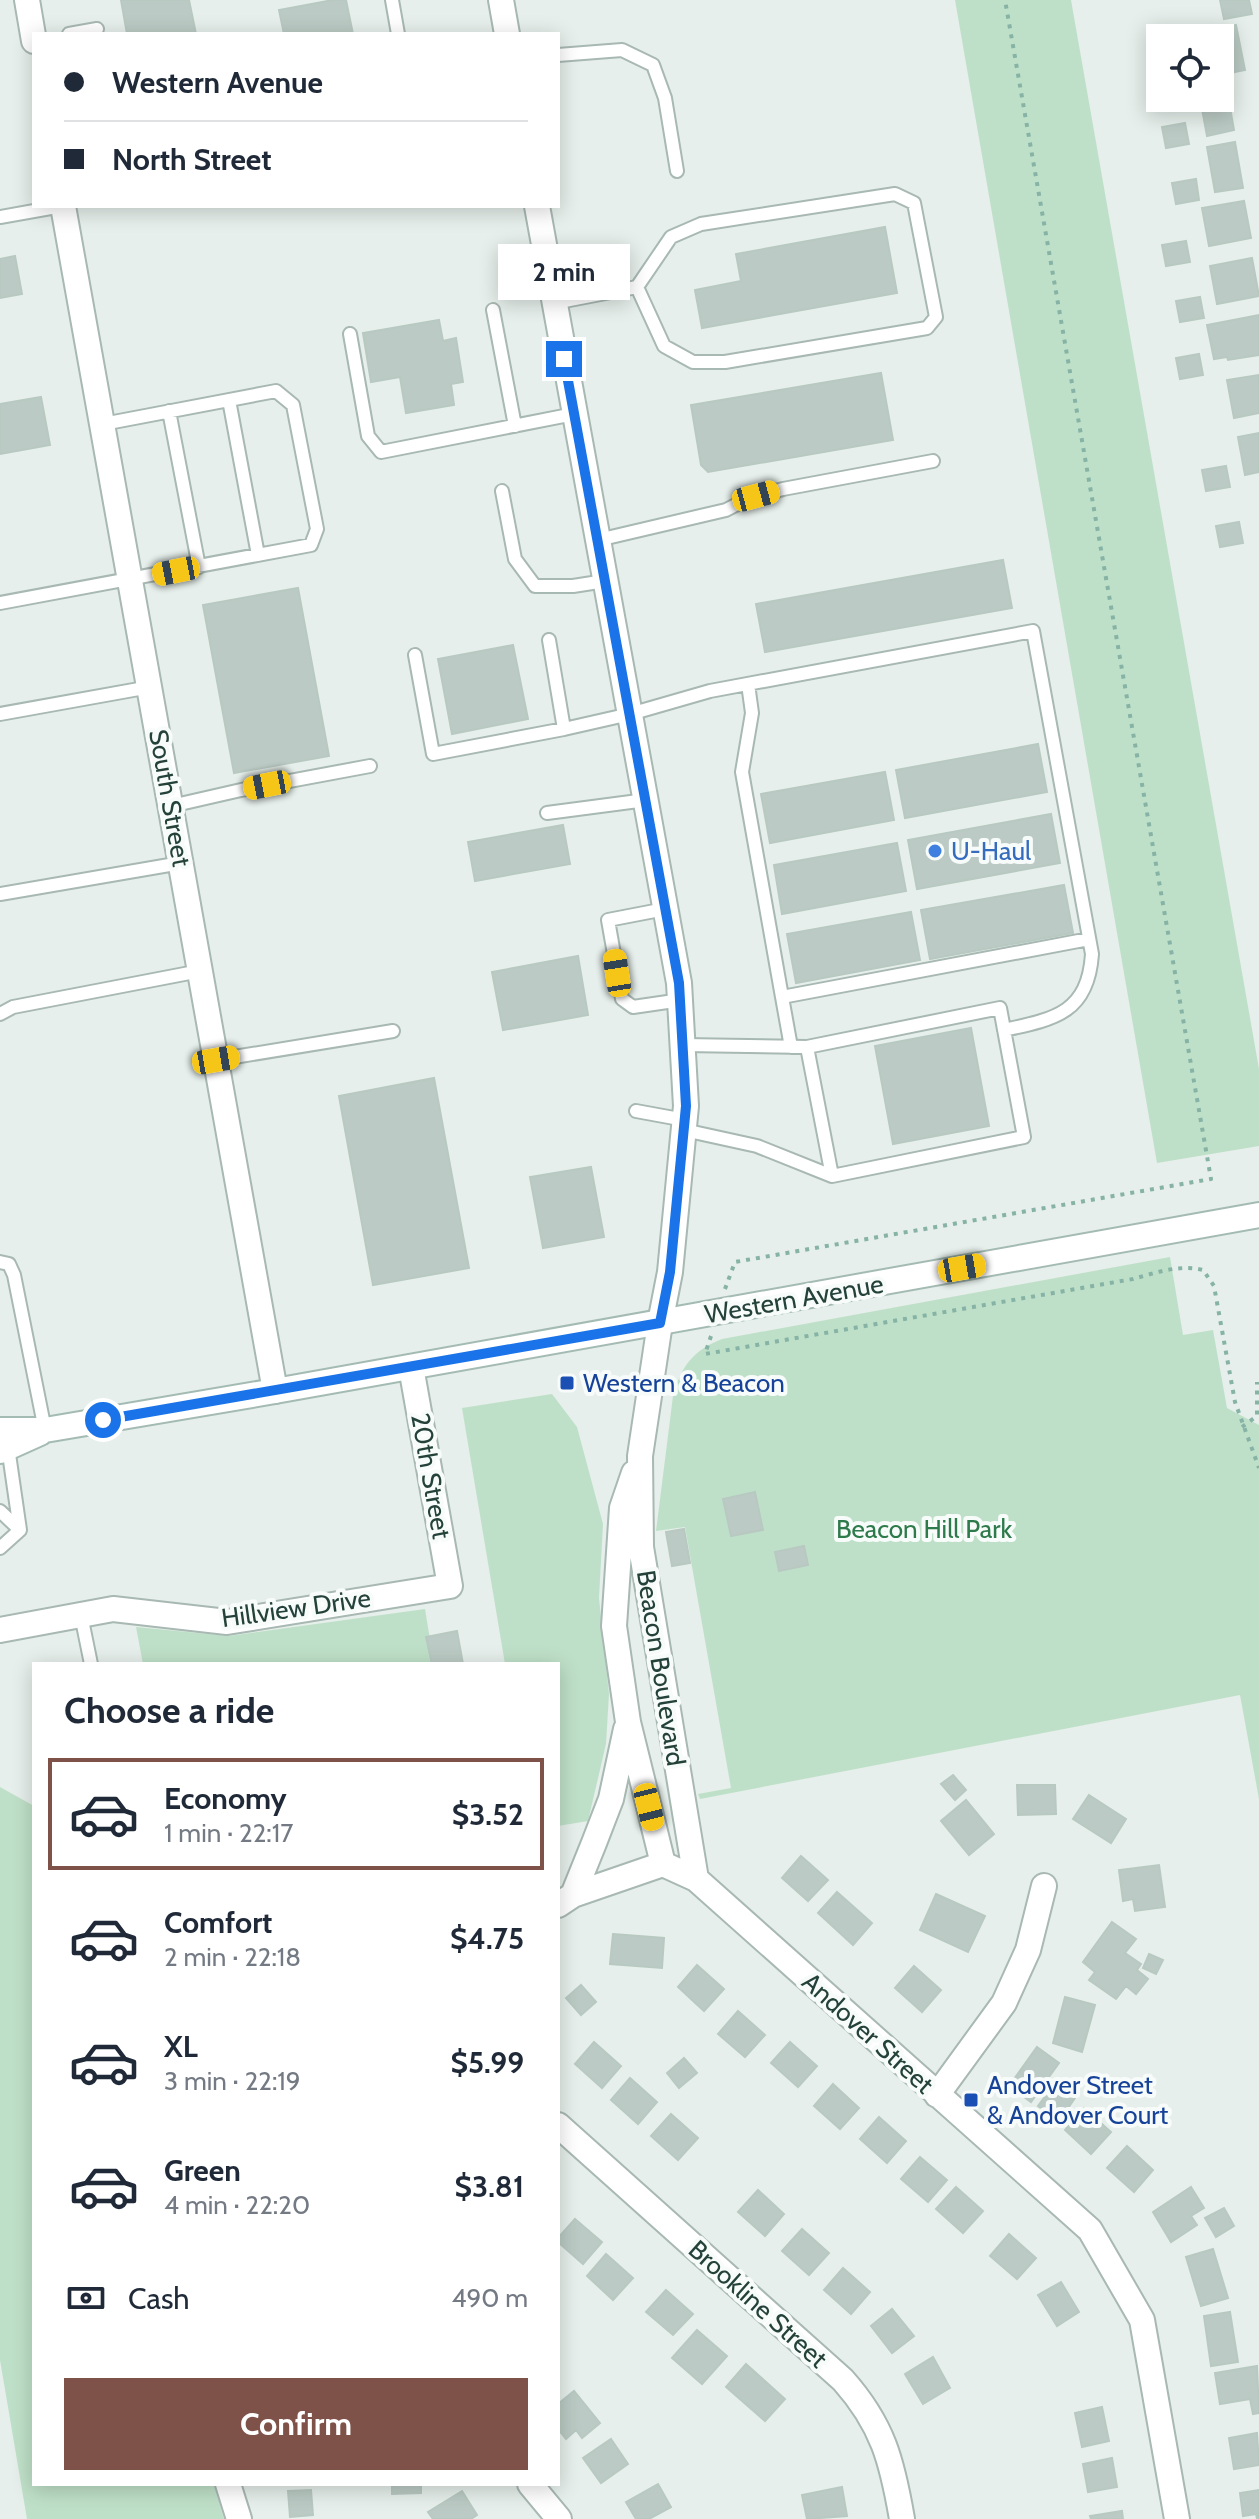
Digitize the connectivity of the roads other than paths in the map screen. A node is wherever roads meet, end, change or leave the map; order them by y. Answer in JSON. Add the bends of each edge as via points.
{"nodes":[{"id":1,"x":27,"y":0,"type":"edge"},
{"id":2,"x":392,"y":0,"type":"edge"},
{"id":3,"x":501,"y":0,"type":"edge"},
{"id":4,"x":97,"y":29,"type":"dead end"},
{"id":5,"x":33,"y":32,"type":"edge"},
{"id":6,"x":80,"y":32,"type":"edge"},
{"id":7,"x":398,"y":32,"type":"edge"},
{"id":8,"x":507,"y":32,"type":"edge"},
{"id":9,"x":560,"y":55,"type":"edge"},
{"id":10,"x":677,"y":171,"type":"dead end"},
{"id":11,"x":52,"y":208,"type":"edge"},
{"id":12,"x":63,"y":208,"type":"edge"},
{"id":13,"x":537,"y":208,"type":"edge"},
{"id":14,"x":0,"y":217,"type":"edge"},
{"id":15,"x":637,"y":287,"type":"junction"},
{"id":16,"x":554,"y":303,"type":"junction"},
{"id":17,"x":493,"y":310,"type":"dead end"},
{"id":18,"x":350,"y":334,"type":"dead end"},
{"id":19,"x":229,"y":400,"type":"junction"},
{"id":20,"x":169,"y":411,"type":"junction"},
{"id":21,"x":574,"y":414,"type":"junction"},
{"id":22,"x":103,"y":424,"type":"junction"},
{"id":23,"x":515,"y":426,"type":"junction"},
{"id":24,"x":933,"y":461,"type":"dead end"},
{"id":25,"x":502,"y":491,"type":"dead end"},
{"id":26,"x":598,"y":540,"type":"junction"},
{"id":27,"x":258,"y":555,"type":"junction"},
{"id":28,"x":199,"y":567,"type":"junction"},
{"id":29,"x":130,"y":580,"type":"junction"},
{"id":30,"x":605,"y":581,"type":"junction"},
{"id":31,"x":0,"y":603,"type":"edge"},
{"id":32,"x":549,"y":640,"type":"dead end"},
{"id":33,"x":415,"y":655,"type":"dead end"},
{"id":34,"x":748,"y":684,"type":"junction"},
{"id":35,"x":150,"y":687,"type":"junction"},
{"id":36,"x":0,"y":714,"type":"edge"},
{"id":37,"x":630,"y":714,"type":"junction"},
{"id":38,"x":564,"y":729,"type":"junction"},
{"id":39,"x":370,"y":766,"type":"dead end"},
{"id":40,"x":646,"y":800,"type":"junction"},
{"id":41,"x":171,"y":806,"type":"junction"},
{"id":42,"x":547,"y":813,"type":"dead end"},
{"id":43,"x":181,"y":863,"type":"junction"},
{"id":44,"x":0,"y":894,"type":"edge"},
{"id":45,"x":665,"y":909,"type":"junction"},
{"id":46,"x":1089,"y":939,"type":"junction"},
{"id":47,"x":200,"y":971,"type":"junction"},
{"id":48,"x":782,"y":997,"type":"junction"},
{"id":49,"x":681,"y":1000,"type":"junction"},
{"id":50,"x":0,"y":1014,"type":"edge"},
{"id":51,"x":1004,"y":1030,"type":"junction"},
{"id":52,"x":393,"y":1031,"type":"dead end"},
{"id":53,"x":683,"y":1045,"type":"junction"},
{"id":54,"x":791,"y":1047,"type":"junction"},
{"id":55,"x":807,"y":1047,"type":"junction"},
{"id":56,"x":216,"y":1060,"type":"junction"},
{"id":57,"x":636,"y":1111,"type":"dead end"},
{"id":58,"x":684,"y":1125,"type":"junction"},
{"id":59,"x":832,"y":1176,"type":"junction"},
{"id":60,"x":1259,"y":1215,"type":"edge"},
{"id":61,"x":0,"y":1262,"type":"edge"},
{"id":62,"x":660,"y":1323,"type":"junction"},
{"id":63,"x":411,"y":1367,"type":"junction"},
{"id":64,"x":275,"y":1391,"type":"junction"},
{"id":65,"x":45,"y":1430,"type":"junction"},
{"id":66,"x":3,"y":1443,"type":"edge"},
{"id":67,"x":640,"y":1456,"type":"junction"},
{"id":68,"x":0,"y":1511,"type":"edge"},
{"id":69,"x":0,"y":1524,"type":"edge"},
{"id":70,"x":20,"y":1530,"type":"junction"},
{"id":71,"x":0,"y":1548,"type":"edge"},
{"id":72,"x":450,"y":1586,"type":"joint"},
{"id":73,"x":81,"y":1615,"type":"junction"},
{"id":74,"x":0,"y":1630,"type":"edge"},
{"id":75,"x":91,"y":1662,"type":"edge"},
{"id":76,"x":628,"y":1722,"type":"junction"},
{"id":77,"x":663,"y":1864,"type":"junction"},
{"id":78,"x":696,"y":1879,"type":"junction"},
{"id":79,"x":1044,"y":1886,"type":"dead end"},
{"id":80,"x":565,"y":1900,"type":"edge"},
{"id":81,"x":937,"y":2095,"type":"junction"},
{"id":82,"x":560,"y":2127,"type":"edge"},
{"id":83,"x":229,"y":2486,"type":"edge"},
{"id":84,"x":532,"y":2486,"type":"edge"},
{"id":85,"x":239,"y":2519,"type":"edge"},
{"id":86,"x":559,"y":2519,"type":"edge"},
{"id":87,"x":902,"y":2519,"type":"edge"},
{"id":88,"x":1177,"y":2519,"type":"edge"}],
"edges":[{"from":1,"to":5,"type":"street"},
{"from":2,"to":7,"type":"lane"},
{"from":3,"to":8,"type":"street"},
{"from":4,"to":6,"type":"lane"},
{"from":9,"to":10,"type":"lane","via":[[622,50],[653,65],[665,98]]},
{"from":11,"to":14,"type":"lane"},
{"from":12,"to":22,"type":"street","name":"South Street"},
{"from":13,"to":16,"type":"street","name":"Beacon Boulevard"},
{"from":15,"to":15,"type":"lane","via":[[671,237],[701,224],[895,194],[914,203],[936,317],[927,328],[725,362],[693,362],[664,346]]},
{"from":15,"to":16,"type":"lane"},
{"from":16,"to":21,"type":"street","name":"Beacon Boulevard"},
{"from":17,"to":23,"type":"lane"},
{"from":18,"to":23,"type":"lane","via":[[368,436],[381,452]]},
{"from":19,"to":20,"type":"lane"},
{"from":19,"to":27,"type":"lane"},
{"from":19,"to":27,"type":"lane","via":[[276,391],[293,405],[317,529],[311,545]]},
{"from":20,"to":22,"type":"lane"},
{"from":20,"to":28,"type":"lane"},
{"from":21,"to":23,"type":"lane"},
{"from":21,"to":26,"type":"street","name":"Beacon Boulevard"},
{"from":22,"to":29,"type":"street","name":"South Street"},
{"from":24,"to":26,"type":"lane","via":[[783,489],[726,510]]},
{"from":25,"to":30,"type":"lane","via":[[515,559],[535,586]]},
{"from":26,"to":30,"type":"street","name":"Beacon Boulevard"},
{"from":27,"to":28,"type":"lane"},
{"from":28,"to":29,"type":"lane"},
{"from":29,"to":31,"type":"lane"},
{"from":29,"to":35,"type":"street","name":"South Street"},
{"from":30,"to":37,"type":"street","name":"Beacon Boulevard"},
{"from":32,"to":38,"type":"lane"},
{"from":33,"to":38,"type":"lane","via":[[433,754]]},
{"from":34,"to":37,"type":"lane"},
{"from":34,"to":46,"type":"lane","via":[[1033,631]]},
{"from":34,"to":48,"type":"lane","via":[[752,713],[742,772]]},
{"from":35,"to":36,"type":"lane"},
{"from":35,"to":41,"type":"street","name":"South Street"},
{"from":37,"to":38,"type":"lane"},
{"from":37,"to":40,"type":"street","name":"Beacon Boulevard"},
{"from":39,"to":41,"type":"lane"},
{"from":40,"to":42,"type":"lane"},
{"from":40,"to":45,"type":"street","name":"Beacon Boulevard"},
{"from":41,"to":43,"type":"street","name":"South Street"},
{"from":43,"to":44,"type":"lane"},
{"from":43,"to":47,"type":"street","name":"South Street"},
{"from":45,"to":49,"type":"street","name":"Beacon Boulevard"},
{"from":45,"to":49,"type":"lane","via":[[608,920],[622,999],[633,1007]]},
{"from":46,"to":48,"type":"lane"},
{"from":46,"to":51,"type":"lane","via":[[1091,976],[1081,997],[1046,1021]]},
{"from":47,"to":50,"type":"lane","via":[[13,1007]]},
{"from":47,"to":56,"type":"street","name":"South Street"},
{"from":48,"to":54,"type":"lane"},
{"from":49,"to":53,"type":"street","name":"Beacon Boulevard"},
{"from":51,"to":55,"type":"lane","via":[[1000,1008]]},
{"from":51,"to":59,"type":"lane","via":[[1024,1137]]},
{"from":52,"to":56,"type":"lane"},
{"from":53,"to":54,"type":"lane"},
{"from":53,"to":58,"type":"street","name":"Beacon Boulevard"},
{"from":54,"to":55,"type":"lane"},
{"from":55,"to":59,"type":"lane"},
{"from":56,"to":64,"type":"street","name":"South Street"},
{"from":57,"to":58,"type":"lane"},
{"from":58,"to":59,"type":"lane"},
{"from":58,"to":62,"type":"street","name":"Beacon Boulevard"},
{"from":60,"to":62,"type":"street","name":"Western Avenue"},
{"from":61,"to":65,"type":"lane","via":[[9,1264],[14,1275]]},
{"from":62,"to":63,"type":"street","name":"Western Avenue"},
{"from":62,"to":67,"type":"street","name":"Beacon Boulevard"},
{"from":63,"to":64,"type":"street","name":"Western Avenue"},
{"from":63,"to":72,"type":"street","name":"20th Street"},
{"from":64,"to":65,"type":"street","name":"Western Avenue"},
{"from":65,"to":66,"type":"street","name":"Western Avenue"},
{"from":66,"to":70,"type":"lane"},
{"from":67,"to":76,"type":"street","name":"Beacon Boulevard","via":[[622,1508],[614,1626]]},
{"from":67,"to":78,"type":"street","name":"Beacon Boulevard","via":[[641,1547]]},
{"from":68,"to":70,"type":"lane"},
{"from":69,"to":70,"type":"lane"},
{"from":70,"to":71,"type":"lane"},
{"from":72,"to":73,"type":"street","name":"Hillview Drive","via":[[227,1622],[113,1609]]},
{"from":73,"to":74,"type":"street","name":"Hillview Drive"},
{"from":73,"to":75,"type":"lane"},
{"from":76,"to":77,"type":"street","name":"Beacon Boulevard"},
{"from":76,"to":80,"type":"street","name":"Beacon Boulevard","via":[[611,1799]]},
{"from":77,"to":78,"type":"street","name":"Andover Street"},
{"from":77,"to":80,"type":"street"},
{"from":78,"to":81,"type":"street","name":"Andover Street"},
{"from":79,"to":81,"type":"street","via":[[1028,1950],[1004,2003]]},
{"from":81,"to":88,"type":"street","name":"Andover Street","via":[[1090,2230],[1142,2320]]},
{"from":82,"to":87,"type":"street","name":"Brookline Street","via":[[857,2396],[888,2454]]},
{"from":83,"to":85,"type":"street"},
{"from":84,"to":86,"type":"street"}]}
